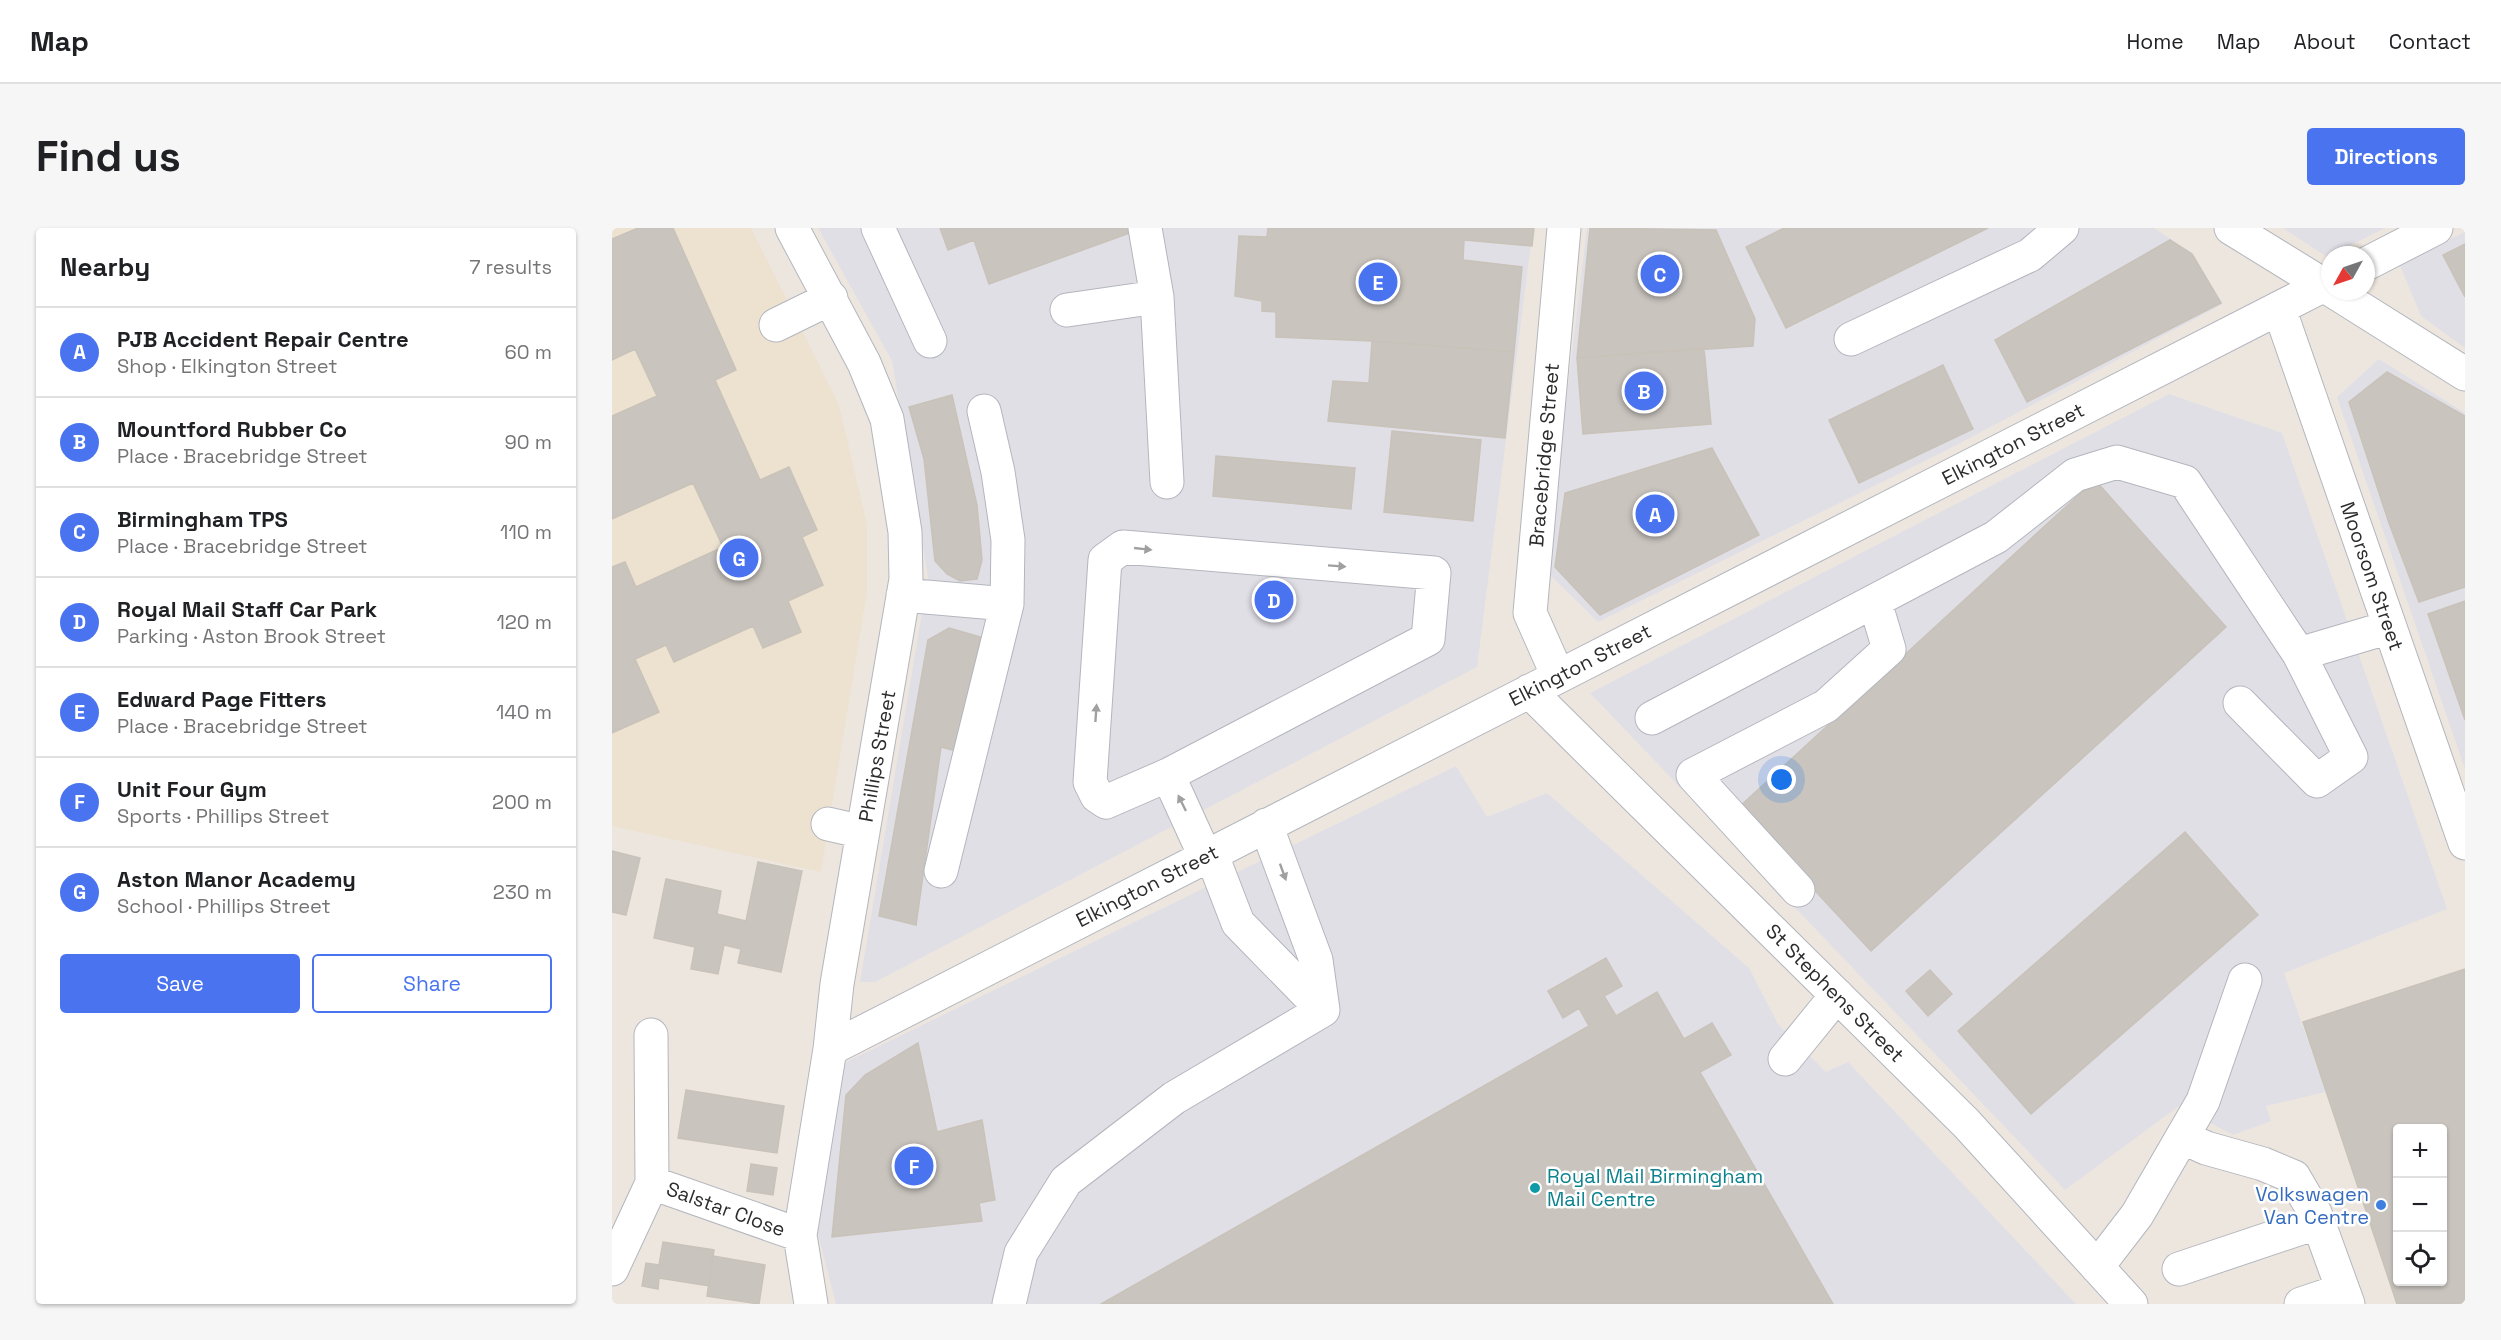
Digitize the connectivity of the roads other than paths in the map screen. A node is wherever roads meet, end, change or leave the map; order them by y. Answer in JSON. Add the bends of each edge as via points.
{"nodes":[{"id":1,"x":792,"y":228,"type":"edge"},
{"id":2,"x":878,"y":228,"type":"edge"},
{"id":3,"x":1145,"y":228,"type":"edge"},
{"id":4,"x":1564,"y":228,"type":"edge"},
{"id":5,"x":2062,"y":228,"type":"edge"},
{"id":6,"x":2231,"y":228,"type":"edge"},
{"id":7,"x":2436,"y":228,"type":"edge"},
{"id":8,"x":2375,"y":259,"type":"edge"},
{"id":9,"x":2321,"y":282,"type":"edge"},
{"id":10,"x":2321,"y":290,"type":"edge"},
{"id":11,"x":1157,"y":297,"type":"junction"},
{"id":12,"x":831,"y":298,"type":"junction"},
{"id":13,"x":2349,"y":300,"type":"edge"},
{"id":14,"x":2279,"y":308,"type":"junction"},
{"id":15,"x":1067,"y":310,"type":"dead end"},
{"id":16,"x":776,"y":325,"type":"dead end"},
{"id":17,"x":1851,"y":339,"type":"dead end"},
{"id":18,"x":930,"y":341,"type":"dead end"},
{"id":19,"x":2465,"y":374,"type":"edge"},
{"id":20,"x":984,"y":411,"type":"dead end"},
{"id":21,"x":1167,"y":482,"type":"dead end"},
{"id":22,"x":903,"y":595,"type":"junction"},
{"id":23,"x":1875,"y":602,"type":"junction"},
{"id":24,"x":1007,"y":604,"type":"junction"},
{"id":25,"x":2390,"y":627,"type":"junction"},
{"id":26,"x":2299,"y":654,"type":"junction"},
{"id":27,"x":1558,"y":676,"type":"junction"},
{"id":28,"x":1528,"y":692,"type":"junction"},
{"id":29,"x":2240,"y":703,"type":"dead end"},
{"id":30,"x":1652,"y":718,"type":"dead end"},
{"id":31,"x":1178,"y":770,"type":"junction"},
{"id":32,"x":828,"y":824,"type":"dead end"},
{"id":33,"x":1266,"y":825,"type":"junction"},
{"id":34,"x":863,"y":832,"type":"junction"},
{"id":35,"x":2465,"y":843,"type":"edge"},
{"id":36,"x":1215,"y":852,"type":"junction"},
{"id":37,"x":940,"y":871,"type":"dead end"},
{"id":38,"x":1798,"y":890,"type":"dead end"},
{"id":39,"x":2245,"y":980,"type":"dead end"},
{"id":40,"x":1837,"y":995,"type":"junction"},
{"id":41,"x":1323,"y":1010,"type":"junction"},
{"id":42,"x":651,"y":1035,"type":"dead end"},
{"id":43,"x":830,"y":1049,"type":"junction"},
{"id":44,"x":1785,"y":1059,"type":"dead end"},
{"id":45,"x":2182,"y":1137,"type":"junction"},
{"id":46,"x":652,"y":1183,"type":"junction"},
{"id":47,"x":2319,"y":1222,"type":"junction"},
{"id":48,"x":800,"y":1235,"type":"junction"},
{"id":49,"x":2097,"y":1267,"type":"junction"},
{"id":50,"x":612,"y":1269,"type":"edge"},
{"id":51,"x":2179,"y":1269,"type":"dead end"},
{"id":52,"x":2345,"y":1297,"type":"edge"},
{"id":53,"x":811,"y":1304,"type":"edge"},
{"id":54,"x":1010,"y":1304,"type":"edge"},
{"id":55,"x":2131,"y":1304,"type":"edge"},
{"id":56,"x":2301,"y":1304,"type":"edge"}],
"edges":[{"from":1,"to":12,"type":"street","name":"Phillips Street"},
{"from":2,"to":18,"type":"street"},
{"from":3,"to":11,"type":"street"},
{"from":4,"to":27,"type":"street","name":"Bracebridge Street","via":[[1530,613]]},
{"from":5,"to":17,"type":"street","via":[[2030,255]]},
{"from":6,"to":9,"type":"street"},
{"from":7,"to":8,"type":"street"},
{"from":10,"to":14,"type":"street","name":"Elkington Street"},
{"from":11,"to":15,"type":"street"},
{"from":11,"to":21,"type":"street"},
{"from":12,"to":16,"type":"street"},
{"from":12,"to":22,"type":"street","name":"Phillips Street","via":[[887,419],[905,532]]},
{"from":13,"to":19,"type":"street"},
{"from":14,"to":25,"type":"street","name":"Moorsom Street"},
{"from":14,"to":27,"type":"street","name":"Elkington Street"},
{"from":20,"to":24,"type":"street","via":[[1008,540]]},
{"from":22,"to":24,"type":"street"},
{"from":22,"to":34,"type":"street","name":"Phillips Street"},
{"from":23,"to":26,"type":"street","via":[[1996,537],[2075,475],[2117,462],[2185,482]]},
{"from":23,"to":30,"type":"street"},
{"from":23,"to":38,"type":"street","via":[[1889,649],[1826,706],[1693,775]]},
{"from":24,"to":37,"type":"street"},
{"from":25,"to":26,"type":"street"},
{"from":25,"to":35,"type":"street","name":"Moorsom Street"},
{"from":26,"to":29,"type":"street","via":[[2351,757],[2317,781]]},
{"from":27,"to":28,"type":"street","name":"Elkington Street"},
{"from":28,"to":33,"type":"street","name":"Elkington Street"},
{"from":28,"to":40,"type":"street","name":"St Stephens Street"},
{"from":31,"to":31,"type":"street","one_way":true,"via":[[1107,802],[1097,796],[1090,782],[1105,560],[1123,548],[1434,573],[1428,639]]},
{"from":31,"to":36,"type":"street"},
{"from":32,"to":34,"type":"street"},
{"from":33,"to":36,"type":"street","name":"Elkington Street"},
{"from":33,"to":41,"type":"street","one_way":true,"via":[[1316,960]]},
{"from":34,"to":43,"type":"street","name":"Phillips Street"},
{"from":36,"to":41,"type":"street","via":[[1238,923]]},
{"from":36,"to":43,"type":"street","name":"Elkington Street"},
{"from":39,"to":45,"type":"street","via":[[2203,1101]]},
{"from":40,"to":44,"type":"street"},
{"from":40,"to":49,"type":"street","name":"St Stephens Street","via":[[1966,1123]]},
{"from":41,"to":54,"type":"street","via":[[1174,1098],[1066,1181],[1021,1253]]},
{"from":42,"to":46,"type":"street","name":"Salstar Close"},
{"from":43,"to":48,"type":"street","name":"Phillips Street"},
{"from":45,"to":47,"type":"street","via":[[2294,1177]]},
{"from":45,"to":49,"type":"street","via":[[2138,1215]]},
{"from":46,"to":48,"type":"street","name":"Salstar Close"},
{"from":46,"to":50,"type":"street","name":"Salstar Close"},
{"from":47,"to":51,"type":"street"},
{"from":47,"to":52,"type":"street"},
{"from":48,"to":53,"type":"street","name":"Phillips Street"},
{"from":49,"to":55,"type":"street","name":"St Stephens Street"},
{"from":52,"to":56,"type":"street"}]}
